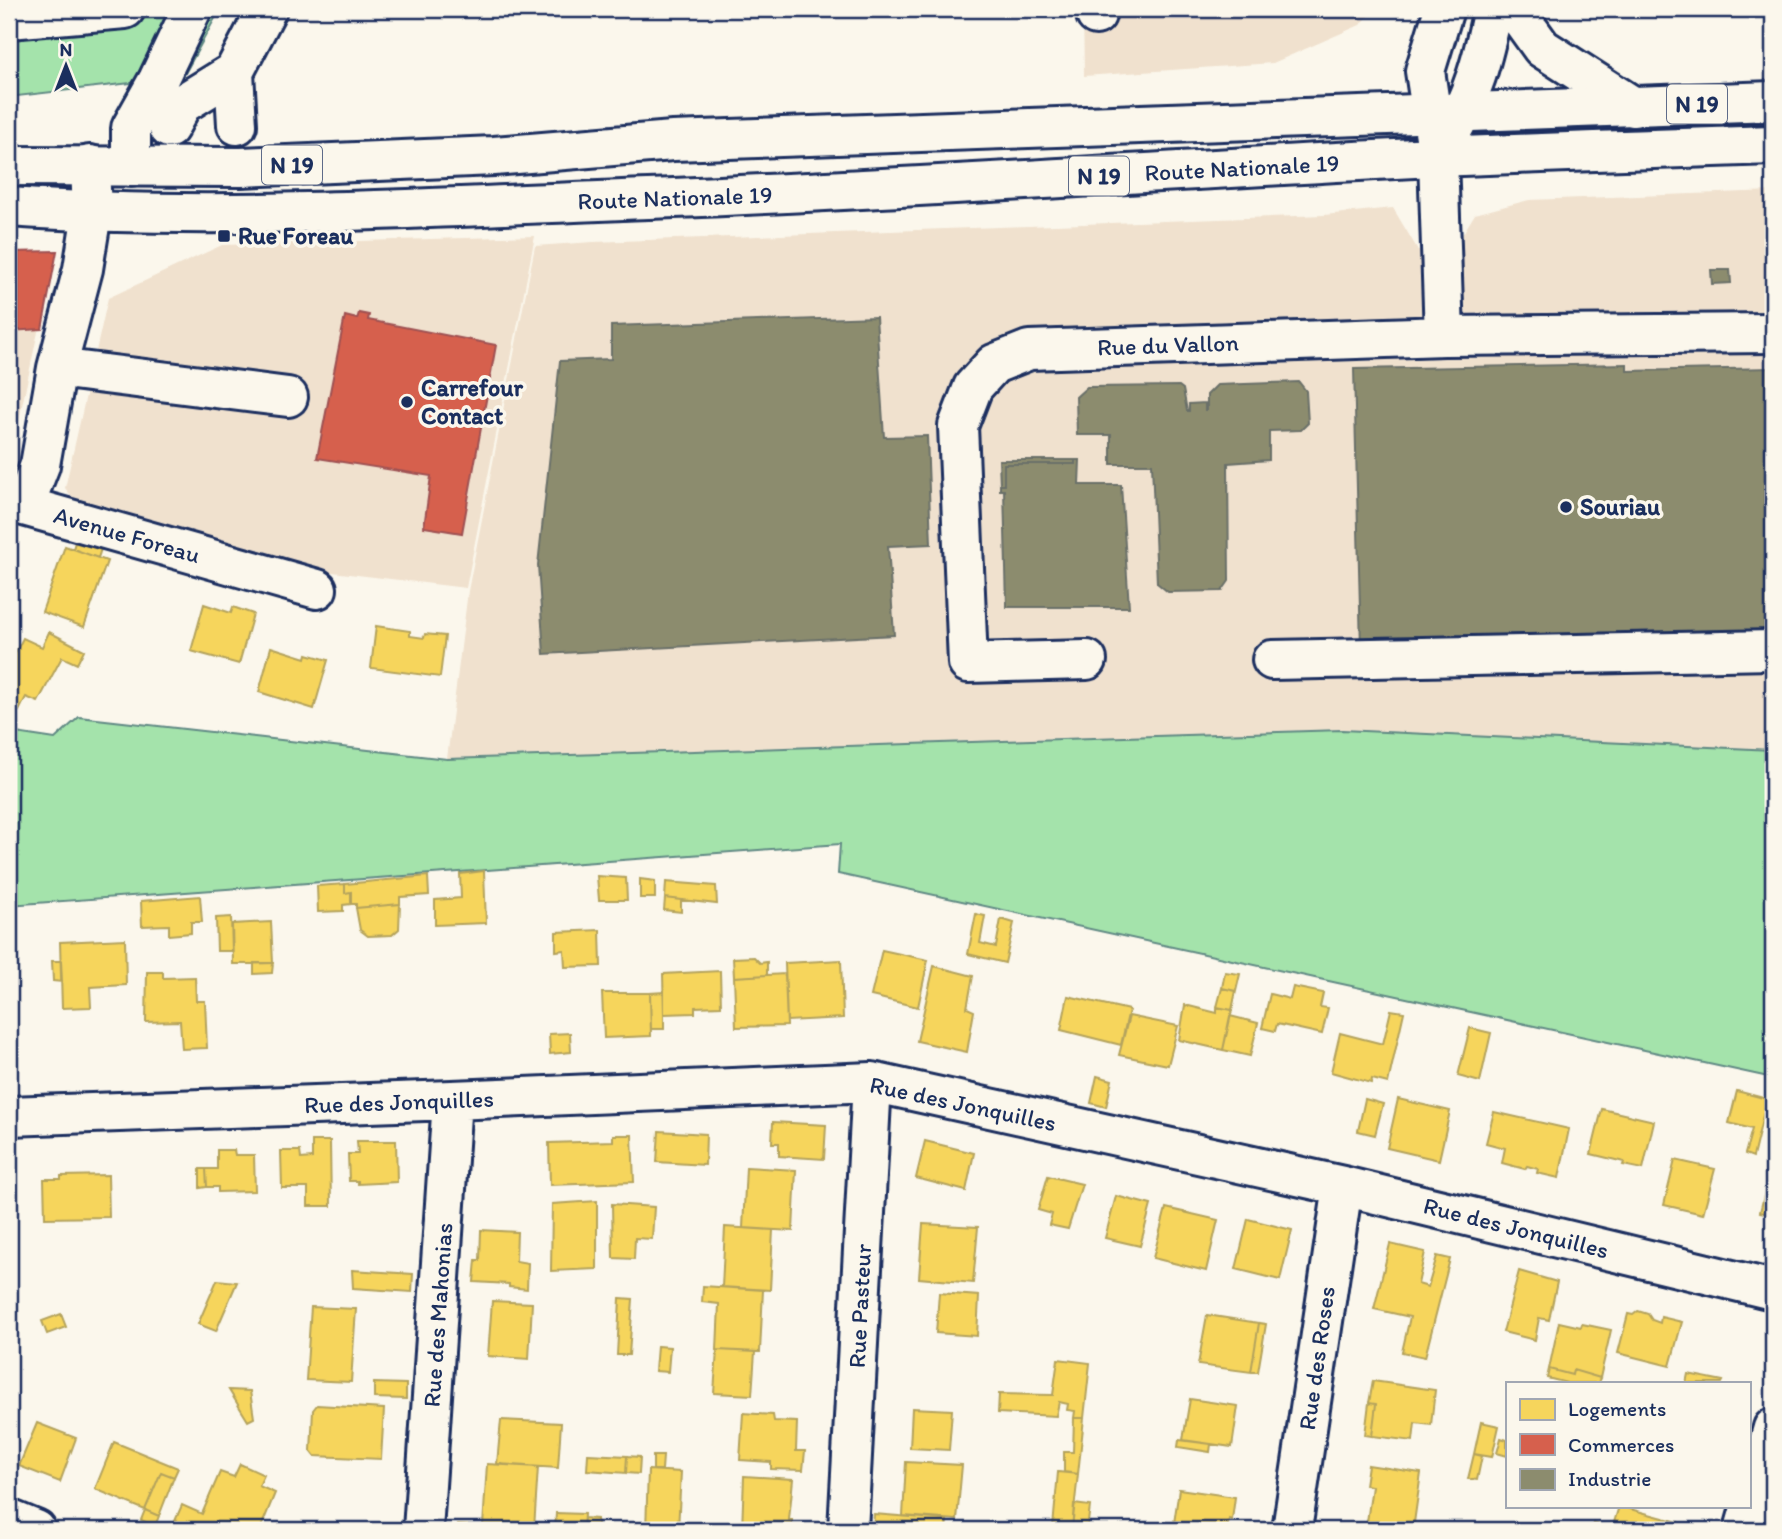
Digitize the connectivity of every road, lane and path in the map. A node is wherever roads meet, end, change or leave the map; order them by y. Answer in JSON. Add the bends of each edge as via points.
{"nodes":[{"id":1,"x":125,"y":9,"type":"edge"},
{"id":2,"x":192,"y":9,"type":"edge"},
{"id":3,"x":267,"y":9,"type":"edge"},
{"id":4,"x":1444,"y":9,"type":"edge"},
{"id":5,"x":1493,"y":9,"type":"edge"},
{"id":6,"x":1514,"y":9,"type":"edge"},
{"id":7,"x":9,"y":19,"type":"edge"},
{"id":8,"x":1425,"y":71,"type":"junction"},
{"id":9,"x":234,"y":72,"type":"junction"},
{"id":10,"x":1773,"y":101,"type":"edge"},
{"id":11,"x":1634,"y":107,"type":"junction"},
{"id":12,"x":1447,"y":113,"type":"junction"},
{"id":13,"x":1383,"y":114,"type":"junction"},
{"id":14,"x":237,"y":125,"type":"dead end"},
{"id":15,"x":169,"y":128,"type":"dead end"},
{"id":16,"x":1773,"y":145,"type":"edge"},
{"id":17,"x":1438,"y":157,"type":"junction"},
{"id":18,"x":90,"y":165,"type":"junction"},
{"id":19,"x":9,"y":166,"type":"edge"},
{"id":20,"x":131,"y":167,"type":"junction"},
{"id":21,"x":9,"y":207,"type":"edge"},
{"id":22,"x":92,"y":213,"type":"junction"},
{"id":23,"x":1773,"y":333,"type":"edge"},
{"id":24,"x":1444,"y":336,"type":"junction"},
{"id":25,"x":57,"y":368,"type":"junction"},
{"id":26,"x":288,"y":397,"type":"dead end"},
{"id":27,"x":17,"y":520,"type":"edge"},
{"id":28,"x":317,"y":589,"type":"dead end"},
{"id":29,"x":1773,"y":650,"type":"edge"},
{"id":30,"x":1087,"y":660,"type":"dead end"},
{"id":31,"x":1272,"y":660,"type":"dead end"},
{"id":32,"x":872,"y":1082,"type":"junction"},
{"id":33,"x":452,"y":1100,"type":"junction"},
{"id":34,"x":9,"y":1116,"type":"edge"},
{"id":35,"x":1343,"y":1186,"type":"junction"},
{"id":36,"x":1773,"y":1290,"type":"edge"},
{"id":37,"x":1773,"y":1429,"type":"edge"},
{"id":38,"x":9,"y":1519,"type":"edge"},
{"id":39,"x":36,"y":1530,"type":"edge"},
{"id":40,"x":423,"y":1530,"type":"edge"},
{"id":41,"x":848,"y":1530,"type":"edge"},
{"id":42,"x":1292,"y":1530,"type":"edge"},
{"id":43,"x":1744,"y":1530,"type":"edge"}],
"edges":[{"from":1,"to":7,"type":"street"},
{"from":2,"to":20,"type":"street","via":[[131,128]]},
{"from":3,"to":9,"type":"street"},
{"from":4,"to":8,"type":"street"},
{"from":5,"to":12,"type":"street","via":[[1483,60]]},
{"from":6,"to":11,"type":"street","via":[[1542,48]]},
{"from":8,"to":12,"type":"street"},
{"from":8,"to":13,"type":"street"},
{"from":9,"to":14,"type":"street"},
{"from":9,"to":15,"type":"street","via":[[181,104]]},
{"from":10,"to":11,"type":"street","name":"Route Nationale 19","number":"N 19"},
{"from":11,"to":12,"type":"street","name":"Route Nationale 19","number":"N 19"},
{"from":12,"to":13,"type":"street","name":"Route Nationale 19","number":"N 19"},
{"from":12,"to":17,"type":"street"},
{"from":13,"to":20,"type":"street","name":"Route Nationale 19","number":"N 19","via":[[673,141],[494,156],[241,167]]},
{"from":16,"to":17,"type":"street","name":"Route Nationale 19","number":"N 19"},
{"from":17,"to":22,"type":"street","name":"Route Nationale 19","number":"N 19","via":[[760,195],[201,214]]},
{"from":17,"to":24,"type":"street"},
{"from":18,"to":19,"type":"street","number":"N 19"},
{"from":18,"to":20,"type":"street","number":"N 19"},
{"from":18,"to":22,"type":"street","name":"Avenue Foreau"},
{"from":21,"to":22,"type":"street","number":"N 19"},
{"from":22,"to":25,"type":"street","name":"Avenue Foreau","via":[[83,269]]},
{"from":23,"to":24,"type":"street","name":"Rue du Vallon"},
{"from":24,"to":30,"type":"street","name":"Rue du Vallon","via":[[1029,350],[994,364],[973,387],[958,426],[968,663]]},
{"from":25,"to":26,"type":"street"},
{"from":25,"to":27,"type":"street","name":"Avenue Foreau","via":[[40,466]]},
{"from":27,"to":28,"type":"street","name":"Avenue Foreau"},
{"from":29,"to":31,"type":"street"},
{"from":32,"to":33,"type":"street","name":"Rue des Jonquilles"},
{"from":32,"to":35,"type":"street","name":"Rue des Jonquilles"},
{"from":32,"to":41,"type":"street","name":"Rue Pasteur"},
{"from":33,"to":34,"type":"street","name":"Rue des Jonquilles"},
{"from":33,"to":40,"type":"street","name":"Rue des Mahonias"},
{"from":35,"to":36,"type":"street","name":"Rue des Jonquilles"},
{"from":35,"to":42,"type":"street","name":"Rue des Roses"},
{"from":37,"to":43,"type":"street"},
{"from":38,"to":39,"type":"street"}]}
